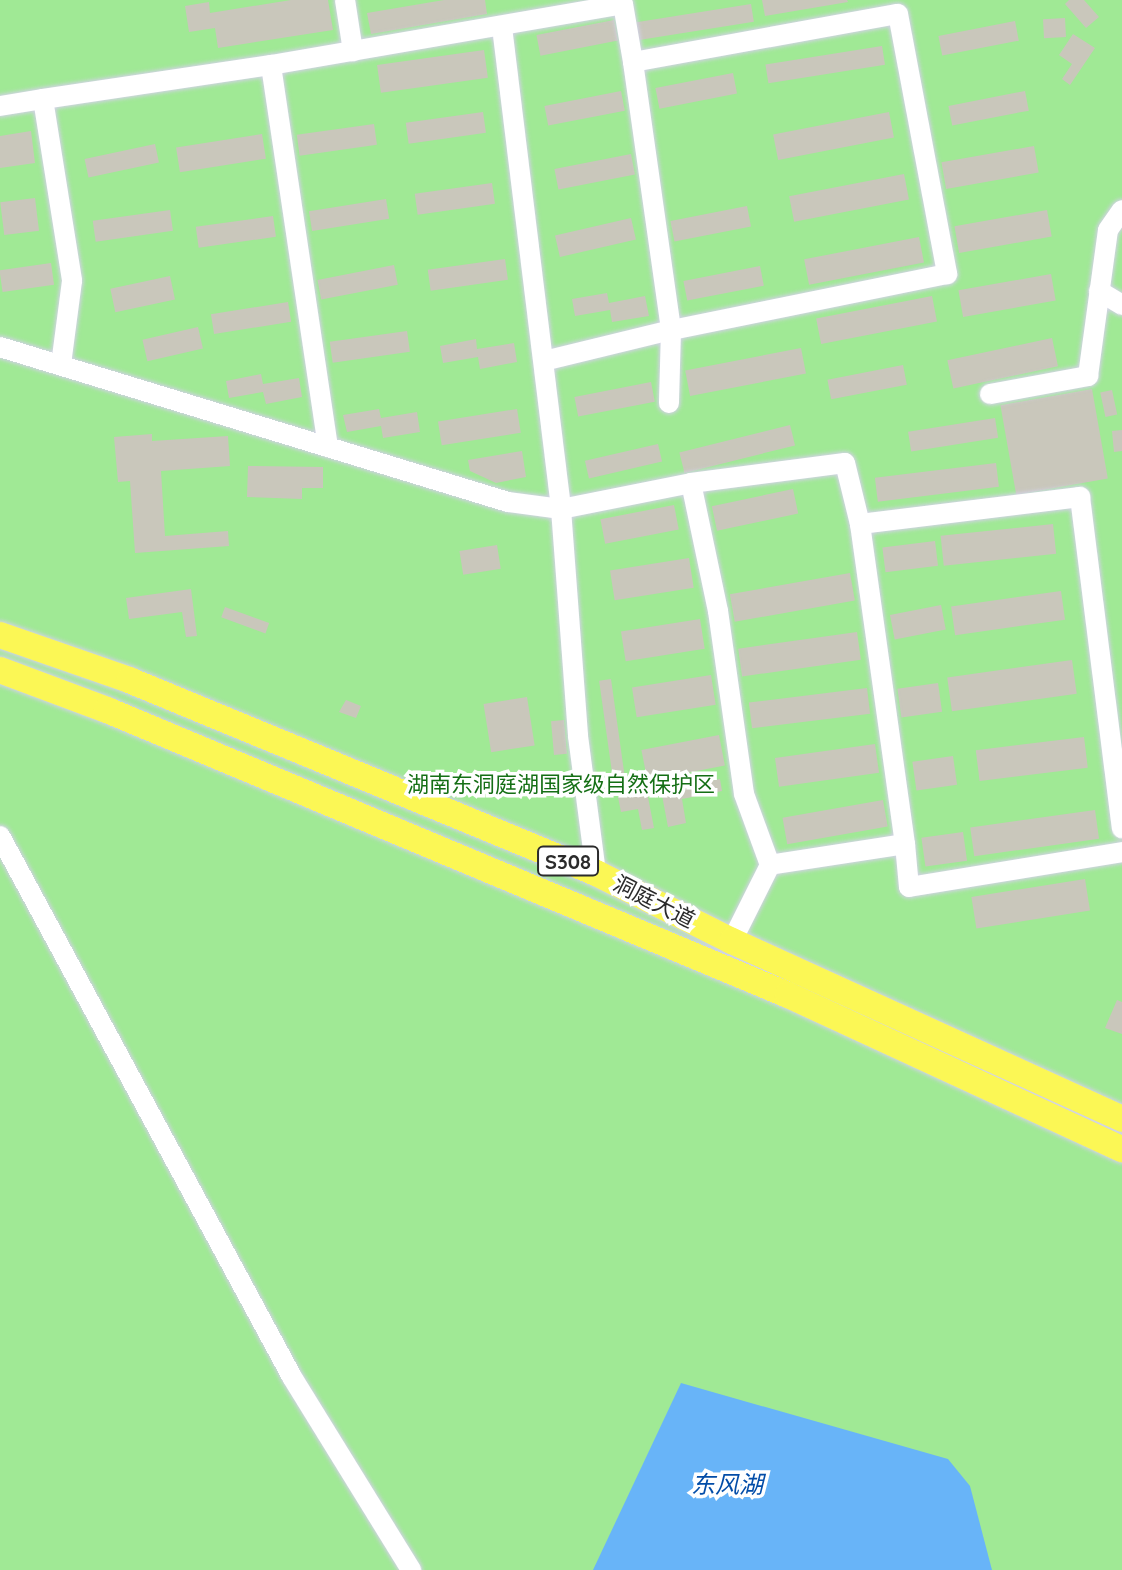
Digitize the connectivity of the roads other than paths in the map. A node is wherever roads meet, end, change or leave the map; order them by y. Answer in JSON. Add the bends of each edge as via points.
{"nodes":[{"id":1,"x":345,"y":0,"type":"edge"},
{"id":2,"x":502,"y":27,"type":"junction"},
{"id":3,"x":353,"y":51,"type":"junction"},
{"id":4,"x":633,"y":62,"type":"junction"},
{"id":5,"x":271,"y":65,"type":"junction"},
{"id":6,"x":43,"y":99,"type":"junction"},
{"id":7,"x":0,"y":106,"type":"edge"},
{"id":8,"x":1122,"y":210,"type":"edge"},
{"id":9,"x":1099,"y":291,"type":"junction"},
{"id":10,"x":1122,"y":305,"type":"edge"},
{"id":11,"x":671,"y":330,"type":"junction"},
{"id":12,"x":0,"y":347,"type":"edge"},
{"id":13,"x":544,"y":361,"type":"junction"},
{"id":14,"x":61,"y":365,"type":"junction"},
{"id":15,"x":990,"y":394,"type":"dead end"},
{"id":16,"x":669,"y":403,"type":"dead end"},
{"id":17,"x":328,"y":447,"type":"junction"},
{"id":18,"x":691,"y":483,"type":"junction"},
{"id":19,"x":561,"y":509,"type":"junction"},
{"id":20,"x":860,"y":524,"type":"junction"},
{"id":21,"x":0,"y":635,"type":"edge"},
{"id":22,"x":0,"y":670,"type":"edge"},
{"id":23,"x":1122,"y":828,"type":"edge"},
{"id":24,"x":0,"y":836,"type":"edge"},
{"id":25,"x":905,"y":844,"type":"junction"},
{"id":26,"x":1122,"y":852,"type":"edge"},
{"id":27,"x":770,"y":865,"type":"junction"},
{"id":28,"x":596,"y":873,"type":"junction"},
{"id":29,"x":732,"y":941,"type":"junction"},
{"id":30,"x":1122,"y":1119,"type":"edge"},
{"id":31,"x":1122,"y":1149,"type":"edge"},
{"id":32,"x":411,"y":1570,"type":"edge"}],
"edges":[{"from":1,"to":3,"type":"street"},
{"from":2,"to":3,"type":"street"},
{"from":2,"to":4,"type":"street","via":[[623,4]]},
{"from":2,"to":13,"type":"street"},
{"from":3,"to":5,"type":"street"},
{"from":4,"to":11,"type":"street"},
{"from":4,"to":11,"type":"street","via":[[898,14],[947,274]]},
{"from":5,"to":6,"type":"street"},
{"from":5,"to":17,"type":"street"},
{"from":6,"to":7,"type":"street"},
{"from":6,"to":14,"type":"street","via":[[72,281]]},
{"from":8,"to":9,"type":"street","via":[[1108,230]]},
{"from":9,"to":10,"type":"street"},
{"from":9,"to":15,"type":"street","via":[[1088,376]]},
{"from":11,"to":13,"type":"street"},
{"from":11,"to":16,"type":"street"},
{"from":12,"to":14,"type":"street"},
{"from":13,"to":19,"type":"street"},
{"from":14,"to":17,"type":"street"},
{"from":17,"to":19,"type":"street","via":[[508,502]]},
{"from":18,"to":19,"type":"street"},
{"from":18,"to":20,"type":"street","via":[[845,463]]},
{"from":18,"to":27,"type":"street","via":[[718,611],[744,794]]},
{"from":19,"to":28,"type":"street","via":[[578,736]]},
{"from":20,"to":23,"type":"street","via":[[1080,497]]},
{"from":20,"to":25,"type":"street"},
{"from":21,"to":28,"type":"main road","name":"洞庭大道","number":"S308","via":[[129,680]]},
{"from":22,"to":31,"type":"main road","name":"洞庭大道","number":"S308","via":[[774,989]]},
{"from":24,"to":32,"type":"street","via":[[299,1390]]},
{"from":25,"to":26,"type":"street","via":[[909,887]]},
{"from":25,"to":27,"type":"street"},
{"from":27,"to":29,"type":"street"},
{"from":28,"to":29,"type":"main road","name":"洞庭大道","number":"S308"},
{"from":29,"to":30,"type":"main road","name":"洞庭大道","number":"S308"}]}
